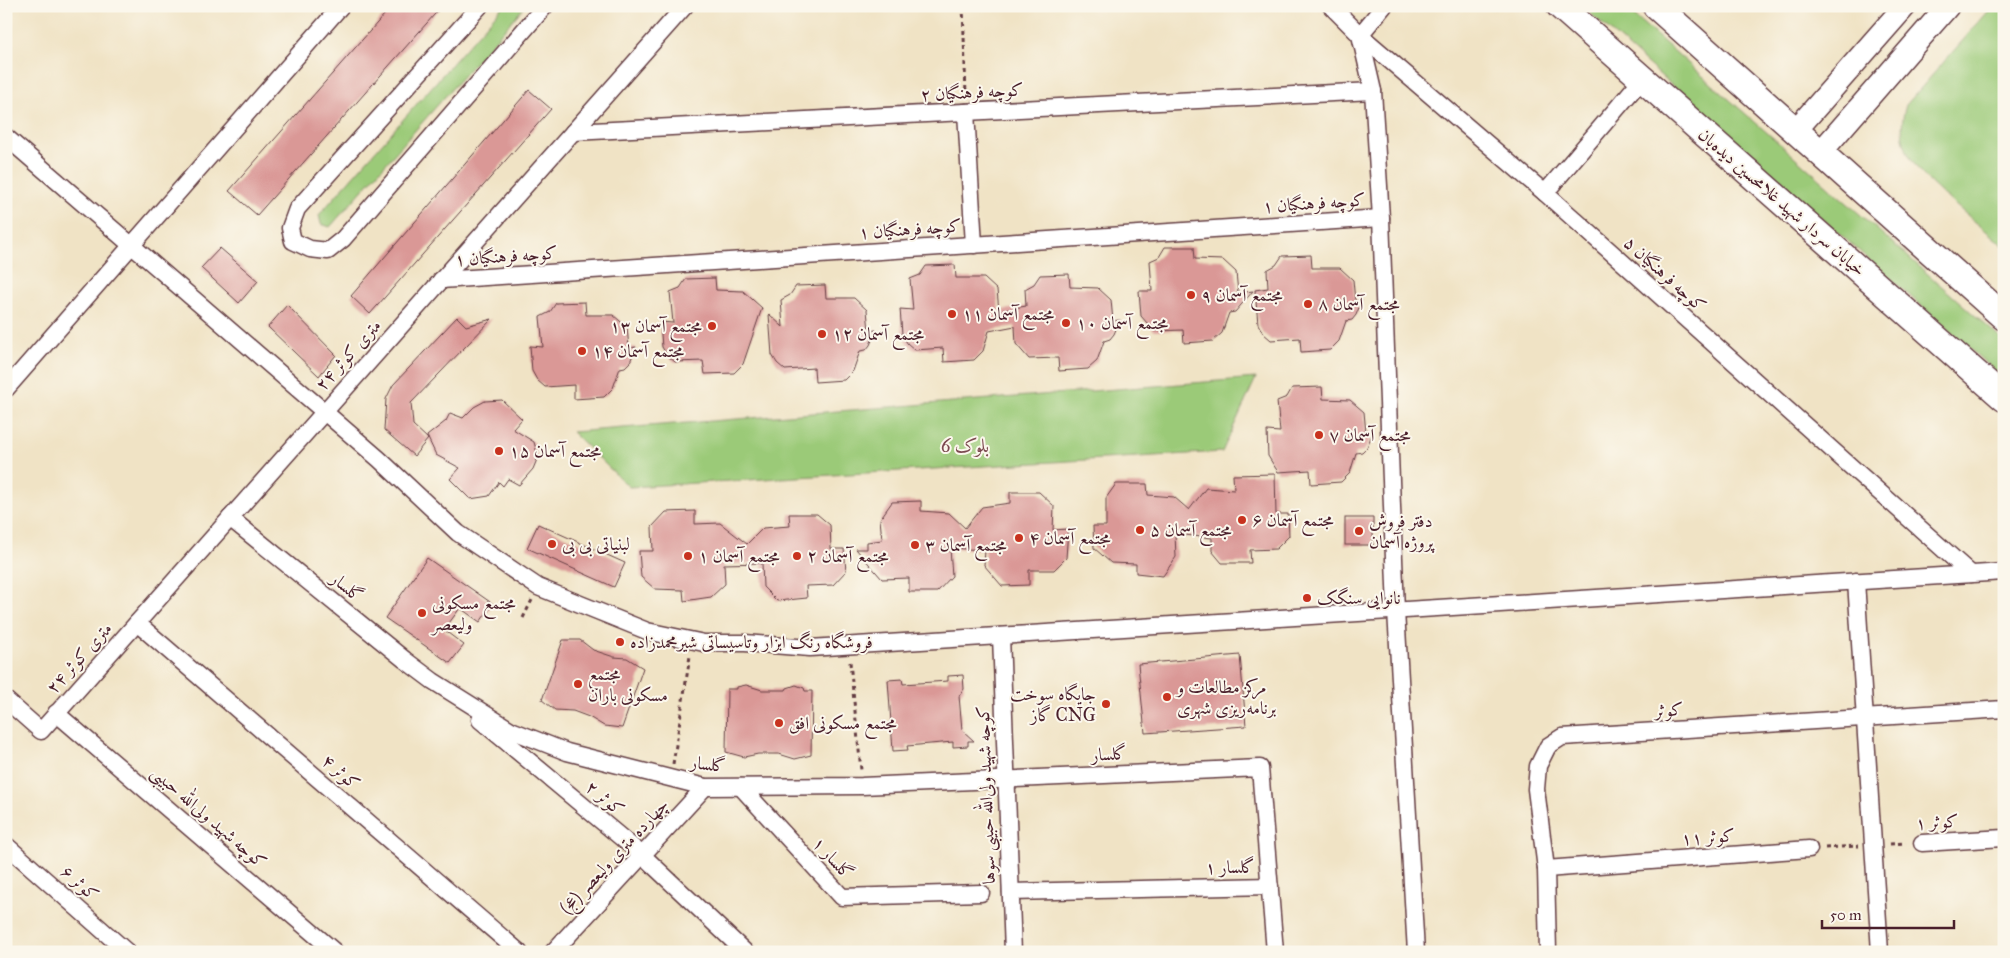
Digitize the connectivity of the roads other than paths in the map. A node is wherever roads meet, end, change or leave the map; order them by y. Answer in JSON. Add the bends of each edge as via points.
{"nodes":[{"id":1,"x":341,"y":6,"type":"edge"},
{"id":2,"x":480,"y":6,"type":"edge"},
{"id":3,"x":544,"y":6,"type":"edge"},
{"id":4,"x":685,"y":6,"type":"edge"},
{"id":5,"x":1331,"y":6,"type":"edge"},
{"id":6,"x":1384,"y":6,"type":"edge"},
{"id":7,"x":1560,"y":6,"type":"edge"},
{"id":8,"x":1656,"y":6,"type":"edge"},
{"id":9,"x":1905,"y":6,"type":"edge"},
{"id":10,"x":1948,"y":6,"type":"edge"},
{"id":11,"x":1360,"y":35,"type":"junction"},
{"id":12,"x":1642,"y":79,"type":"junction"},
{"id":13,"x":1373,"y":91,"type":"junction"},
{"id":14,"x":966,"y":112,"type":"junction"},
{"id":15,"x":1795,"y":131,"type":"junction"},
{"id":16,"x":573,"y":132,"type":"junction"},
{"id":17,"x":6,"y":137,"type":"edge"},
{"id":18,"x":1820,"y":153,"type":"junction"},
{"id":19,"x":1545,"y":193,"type":"junction"},
{"id":20,"x":1381,"y":218,"type":"junction"},
{"id":21,"x":132,"y":245,"type":"junction"},
{"id":22,"x":974,"y":245,"type":"junction"},
{"id":23,"x":441,"y":280,"type":"junction"},
{"id":24,"x":2004,"y":317,"type":"edge"},
{"id":25,"x":6,"y":389,"type":"edge"},
{"id":26,"x":2004,"y":398,"type":"edge"},
{"id":27,"x":324,"y":412,"type":"junction"},
{"id":28,"x":230,"y":518,"type":"junction"},
{"id":29,"x":2004,"y":572,"type":"edge"},
{"id":30,"x":1971,"y":574,"type":"junction"},
{"id":31,"x":1856,"y":581,"type":"junction"},
{"id":32,"x":1396,"y":611,"type":"junction"},
{"id":33,"x":136,"y":623,"type":"junction"},
{"id":34,"x":1001,"y":636,"type":"junction"},
{"id":35,"x":433,"y":681,"type":"junction"},
{"id":36,"x":6,"y":700,"type":"edge"},
{"id":37,"x":2004,"y":708,"type":"edge"},
{"id":38,"x":56,"y":713,"type":"junction"},
{"id":39,"x":1865,"y":717,"type":"junction"},
{"id":40,"x":1004,"y":779,"type":"junction"},
{"id":41,"x":705,"y":787,"type":"junction"},
{"id":42,"x":741,"y":788,"type":"junction"},
{"id":43,"x":2004,"y":838,"type":"edge"},
{"id":44,"x":1922,"y":842,"type":"road end"},
{"id":45,"x":6,"y":845,"type":"edge"},
{"id":46,"x":1809,"y":849,"type":"road end"},
{"id":47,"x":641,"y":854,"type":"junction"},
{"id":48,"x":1546,"y":869,"type":"junction"},
{"id":49,"x":1270,"y":886,"type":"junction"},
{"id":50,"x":1010,"y":892,"type":"junction"},
{"id":51,"x":981,"y":893,"type":"dead end"},
{"id":52,"x":127,"y":952,"type":"edge"},
{"id":53,"x":335,"y":952,"type":"edge"},
{"id":54,"x":519,"y":952,"type":"edge"},
{"id":55,"x":553,"y":952,"type":"edge"},
{"id":56,"x":745,"y":952,"type":"edge"},
{"id":57,"x":1012,"y":952,"type":"edge"},
{"id":58,"x":1275,"y":952,"type":"edge"},
{"id":59,"x":1416,"y":952,"type":"edge"},
{"id":60,"x":1548,"y":952,"type":"edge"},
{"id":61,"x":1880,"y":952,"type":"edge"}],
"edges":[{"from":1,"to":21,"type":"street"},
{"from":2,"to":3,"type":"street","via":[[297,209],[290,228],[294,241],[310,249],[328,251],[343,239]]},
{"from":4,"to":16,"type":"street","name":"۲۴ متری کوثر"},
{"from":5,"to":11,"type":"street","name":"کوچه فرهنگیان ۵"},
{"from":6,"to":11,"type":"street"},
{"from":7,"to":12,"type":"main road","name":"خیابان سردار شهید غلامحسین دیده‌بان"},
{"from":8,"to":15,"type":"main road"},
{"from":9,"to":15,"type":"main road"},
{"from":10,"to":18,"type":"main road"},
{"from":11,"to":13,"type":"street"},
{"from":11,"to":19,"type":"street","name":"کوچه فرهنگیان ۵"},
{"from":12,"to":19,"type":"street"},
{"from":12,"to":26,"type":"main road","name":"خیابان سردار شهید غلامحسین دیده‌بان"},
{"from":13,"to":14,"type":"street","name":"کوچه فرهنگیان ۲"},
{"from":13,"to":20,"type":"street"},
{"from":14,"to":16,"type":"street","name":"کوچه فرهنگیان ۲"},
{"from":14,"to":22,"type":"street"},
{"from":15,"to":18,"type":"main road"},
{"from":16,"to":23,"type":"street","name":"۲۴ متری کوثر"},
{"from":17,"to":21,"type":"street"},
{"from":18,"to":24,"type":"main road"},
{"from":19,"to":30,"type":"street","name":"کوچه فرهنگیان ۵"},
{"from":20,"to":22,"type":"street","name":"کوچه فرهنگیان ۱"},
{"from":20,"to":32,"type":"street"},
{"from":21,"to":25,"type":"street"},
{"from":21,"to":27,"type":"street"},
{"from":22,"to":23,"type":"street","name":"کوچه فرهنگیان ۱"},
{"from":23,"to":27,"type":"street","name":"۲۴ متری کوثر"},
{"from":27,"to":28,"type":"street","name":"۲۴ متری کوثر"},
{"from":27,"to":34,"type":"street","via":[[458,533],[538,587],[648,631],[692,641],[810,648]]},
{"from":28,"to":33,"type":"street","name":"۲۴ متری کوثر"},
{"from":28,"to":35,"type":"street","name":"گلسار"},
{"from":29,"to":30,"type":"street"},
{"from":30,"to":31,"type":"street"},
{"from":31,"to":32,"type":"street"},
{"from":31,"to":39,"type":"street"},
{"from":32,"to":34,"type":"street"},
{"from":32,"to":59,"type":"street"},
{"from":33,"to":38,"type":"street","name":"۲۴ متری کوثر"},
{"from":33,"to":54,"type":"street","name":"کوثر ۴"},
{"from":34,"to":40,"type":"street","name":"کوچه شهید ولی‌الله حبیبی سوها"},
{"from":35,"to":41,"type":"street","name":"گلسار","via":[[511,730],[567,752]]},
{"from":35,"to":47,"type":"street","name":"کوثر ۲"},
{"from":36,"to":38,"type":"street","name":"۲۴ متری کوثر","via":[[41,732]]},
{"from":37,"to":39,"type":"street","name":"کوثر"},
{"from":38,"to":53,"type":"street","name":"کوچه شهید ولی‌الله حبیبی"},
{"from":39,"to":48,"type":"street","name":"کوثر","via":[[1562,737],[1548,746],[1538,766],[1536,789]]},
{"from":39,"to":61,"type":"street"},
{"from":40,"to":42,"type":"street","name":"گلسار"},
{"from":40,"to":49,"type":"street","name":"گلسار","via":[[1260,768]]},
{"from":40,"to":50,"type":"street","name":"کوچه شهید ولی‌الله حبیبی سوها"},
{"from":41,"to":42,"type":"street","name":"گلسار"},
{"from":41,"to":47,"type":"street","name":"چهارده متری ولیعصر (عج)"},
{"from":42,"to":51,"type":"street","name":"گلسار ۱","via":[[842,896]]},
{"from":43,"to":44,"type":"street","name":"کوثر ۱"},
{"from":45,"to":52,"type":"street","name":"کوثر ۶"},
{"from":46,"to":48,"type":"street","name":"کوثر ۱۱"},
{"from":47,"to":55,"type":"street","name":"چهارده متری ولیعصر (عج)"},
{"from":47,"to":56,"type":"street","name":"کوثر ۲"},
{"from":48,"to":60,"type":"street","name":"کوثر"},
{"from":49,"to":50,"type":"street","name":"گلسار ۱"},
{"from":49,"to":58,"type":"street"},
{"from":50,"to":57,"type":"street","name":"کوچه شهید ولی‌الله حبیبی سوها"}]}
